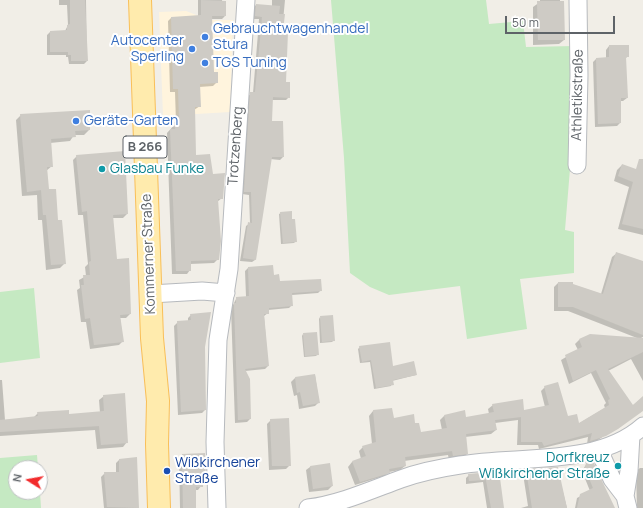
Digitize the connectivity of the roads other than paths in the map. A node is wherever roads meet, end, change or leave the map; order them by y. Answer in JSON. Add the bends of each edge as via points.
{"nodes":[{"id":1,"x":140,"y":0,"type":"edge"},
{"id":2,"x":246,"y":0,"type":"edge"},
{"id":3,"x":578,"y":0,"type":"edge"},
{"id":4,"x":577,"y":166,"type":"dead end"},
{"id":5,"x":226,"y":293,"type":"junction"},
{"id":6,"x":151,"y":294,"type":"junction"},
{"id":7,"x":637,"y":430,"type":"edge"},
{"id":8,"x":599,"y":450,"type":"junction"},
{"id":9,"x":626,"y":502,"type":"edge"},
{"id":10,"x":337,"y":505,"type":"edge"},
{"id":11,"x":159,"y":508,"type":"edge"},
{"id":12,"x":217,"y":508,"type":"edge"},
{"id":13,"x":308,"y":508,"type":"edge"}],
"edges":[{"from":1,"to":6,"type":"main road","name":"Kommerner Straße","number":"B 266"},
{"from":2,"to":5,"type":"street","name":"Trotzenberg"},
{"from":3,"to":4,"type":"street","name":"Athletikstraße"},
{"from":5,"to":6,"type":"street","via":[[202,291]]},
{"from":5,"to":12,"type":"street","name":"Trotzenberg","via":[[220,318],[217,355]]},
{"from":6,"to":11,"type":"main road","name":"Kommerner Straße","number":"B 266","via":[[158,401],[156,444]]},
{"from":7,"to":8,"type":"street","via":[[610,447]]},
{"from":7,"to":9,"type":"street"},
{"from":8,"to":9,"type":"street"},
{"from":8,"to":10,"type":"street","via":[[458,465],[403,478]]},
{"from":10,"to":13,"type":"street"}]}
